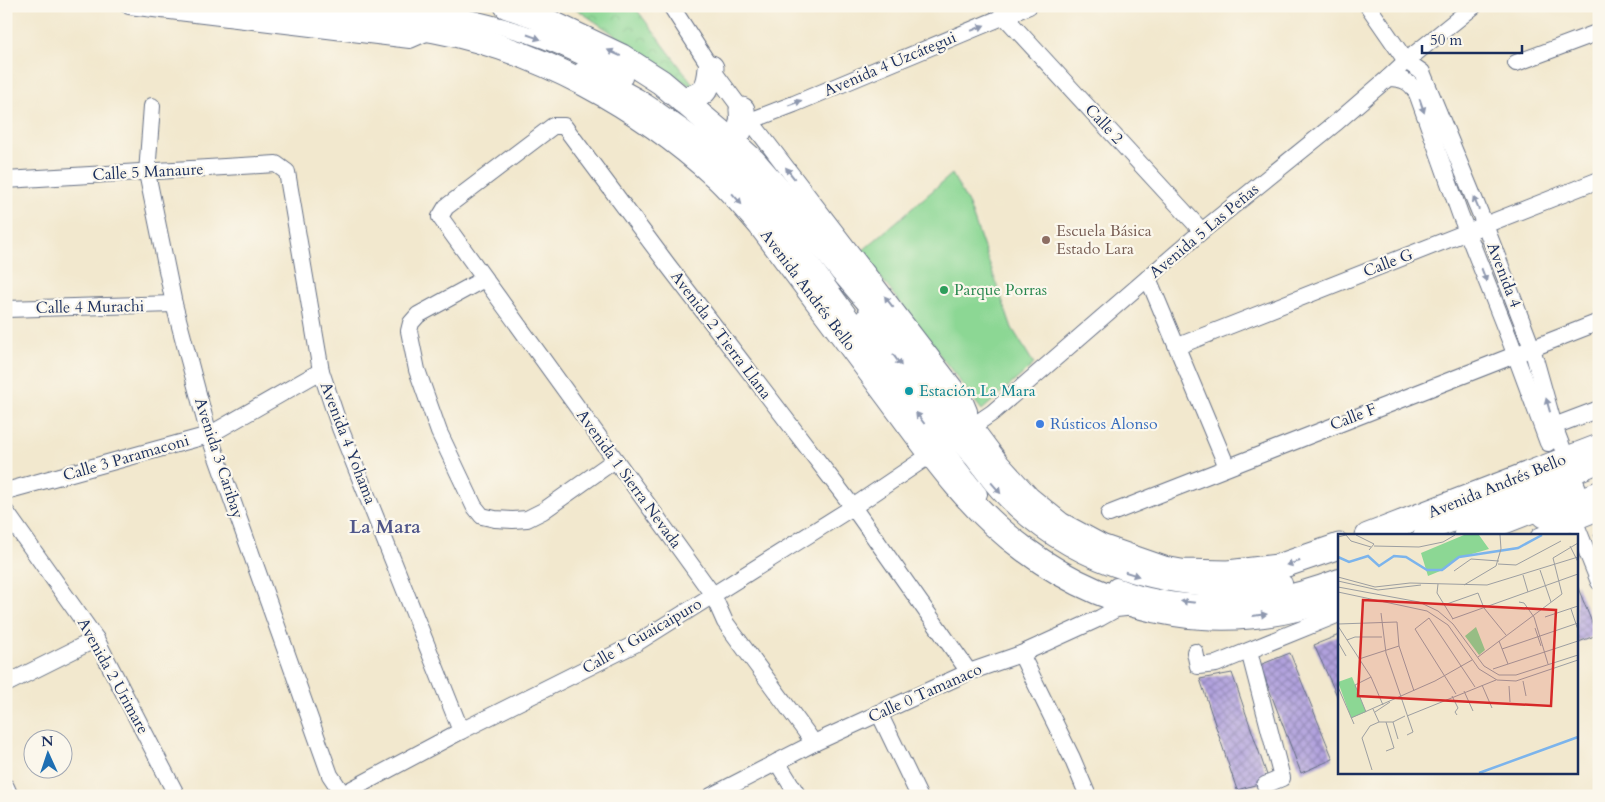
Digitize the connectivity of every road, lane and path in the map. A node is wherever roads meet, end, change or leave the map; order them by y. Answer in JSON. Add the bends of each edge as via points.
{"nodes":[{"id":1,"x":129,"y":6,"type":"edge"},
{"id":2,"x":232,"y":6,"type":"edge"},
{"id":3,"x":330,"y":6,"type":"edge"},
{"id":4,"x":402,"y":6,"type":"edge"},
{"id":5,"x":507,"y":6,"type":"edge"},
{"id":6,"x":671,"y":6,"type":"edge"},
{"id":7,"x":1029,"y":6,"type":"edge"},
{"id":8,"x":1368,"y":6,"type":"edge"},
{"id":9,"x":1474,"y":6,"type":"edge"},
{"id":10,"x":1003,"y":11,"type":"edge"},
{"id":11,"x":434,"y":30,"type":"junction"},
{"id":12,"x":1599,"y":32,"type":"edge"},
{"id":13,"x":1406,"y":61,"type":"junction"},
{"id":14,"x":1516,"y":63,"type":"dead end"},
{"id":15,"x":711,"y":68,"type":"junction"},
{"id":16,"x":1388,"y":78,"type":"junction"},
{"id":17,"x":682,"y":100,"type":"junction"},
{"id":18,"x":152,"y":106,"type":"dead end"},
{"id":19,"x":727,"y":134,"type":"junction"},
{"id":20,"x":287,"y":172,"type":"joint"},
{"id":21,"x":147,"y":173,"type":"junction"},
{"id":22,"x":6,"y":180,"type":"edge"},
{"id":23,"x":1599,"y":180,"type":"edge"},
{"id":24,"x":440,"y":217,"type":"joint"},
{"id":25,"x":1485,"y":225,"type":"junction"},
{"id":26,"x":1202,"y":231,"type":"junction"},
{"id":27,"x":1467,"y":232,"type":"junction"},
{"id":28,"x":1148,"y":278,"type":"junction"},
{"id":29,"x":484,"y":279,"type":"junction"},
{"id":30,"x":174,"y":304,"type":"junction"},
{"id":31,"x":6,"y":309,"type":"edge"},
{"id":32,"x":1599,"y":322,"type":"edge"},
{"id":33,"x":1178,"y":346,"type":"junction"},
{"id":34,"x":1532,"y":348,"type":"junction"},
{"id":35,"x":1515,"y":354,"type":"junction"},
{"id":36,"x":321,"y":371,"type":"junction"},
{"id":37,"x":1599,"y":409,"type":"edge"},
{"id":38,"x":209,"y":435,"type":"junction"},
{"id":39,"x":949,"y":441,"type":"junction"},
{"id":40,"x":1599,"y":447,"type":"edge"},
{"id":41,"x":615,"y":460,"type":"junction"},
{"id":42,"x":1599,"y":465,"type":"edge"},
{"id":43,"x":1227,"y":466,"type":"junction"},
{"id":44,"x":1573,"y":481,"type":"edge"},
{"id":45,"x":6,"y":491,"type":"edge"},
{"id":46,"x":853,"y":507,"type":"junction"},
{"id":47,"x":6,"y":512,"type":"edge"},
{"id":48,"x":1109,"y":514,"type":"dead end"},
{"id":49,"x":1375,"y":534,"type":"edge"},
{"id":50,"x":1427,"y":534,"type":"edge"},
{"id":51,"x":1449,"y":534,"type":"edge"},
{"id":52,"x":1471,"y":534,"type":"edge"},
{"id":53,"x":1493,"y":534,"type":"edge"},
{"id":54,"x":1541,"y":534,"type":"edge"},
{"id":55,"x":1338,"y":546,"type":"edge"},
{"id":56,"x":1338,"y":568,"type":"edge"},
{"id":57,"x":1338,"y":577,"type":"edge"},
{"id":58,"x":1599,"y":582,"type":"edge"},
{"id":59,"x":713,"y":595,"type":"junction"},
{"id":60,"x":1338,"y":595,"type":"edge"},
{"id":61,"x":1144,"y":607,"type":"junction"},
{"id":62,"x":1338,"y":614,"type":"edge"},
{"id":63,"x":96,"y":639,"type":"junction"},
{"id":64,"x":1249,"y":651,"type":"junction"},
{"id":65,"x":1195,"y":652,"type":"dead end"},
{"id":66,"x":1021,"y":654,"type":"junction"},
{"id":67,"x":969,"y":672,"type":"junction"},
{"id":68,"x":6,"y":684,"type":"edge"},
{"id":69,"x":879,"y":713,"type":"junction"},
{"id":70,"x":461,"y":731,"type":"junction"},
{"id":71,"x":814,"y":743,"type":"junction"},
{"id":72,"x":777,"y":762,"type":"junction"},
{"id":73,"x":1265,"y":784,"type":"dead end"},
{"id":74,"x":6,"y":787,"type":"edge"},
{"id":75,"x":342,"y":795,"type":"edge"},
{"id":76,"x":10,"y":796,"type":"edge"},
{"id":77,"x":178,"y":796,"type":"edge"},
{"id":78,"x":711,"y":796,"type":"edge"},
{"id":79,"x":798,"y":796,"type":"edge"},
{"id":80,"x":919,"y":796,"type":"edge"},
{"id":81,"x":1088,"y":796,"type":"edge"}],
"edges":[{"from":1,"to":11,"type":"street","via":[[410,40]]},
{"from":2,"to":11,"type":"highway","name":"Avenida Andrés Bello"},
{"from":3,"to":19,"type":"street","via":[[450,24],[489,34],[529,48]]},
{"from":4,"to":19,"type":"street","one_way":true,"via":[[494,24],[544,40],[627,79],[706,130]]},
{"from":17,"to":5,"type":"highway","name":"Avenida Andrés Bello","one_way":true,"via":[[622,57],[534,15]]},
{"from":6,"to":15,"type":"street"},
{"from":7,"to":10,"type":"street","name":"Avenida 4 Uzcátegui"},
{"from":8,"to":13,"type":"street","name":"Avenida 4"},
{"from":9,"to":13,"type":"street","name":"Avenida 5 Las Peñas"},
{"from":19,"to":10,"type":"street","name":"Avenida 4 Uzcátegui","one_way":true},
{"from":10,"to":26,"type":"street","name":"Calle 2"},
{"from":11,"to":19,"type":"highway","name":"Avenida Andrés Bello","via":[[502,48],[538,62],[649,123]]},
{"from":12,"to":14,"type":"street"},
{"from":13,"to":16,"type":"street","name":"Avenida 5 Las Peñas"},
{"from":25,"to":13,"type":"street","name":"Avenida 4","one_way":true,"via":[[1422,72]]},
{"from":15,"to":17,"type":"highway","via":[[708,87],[695,97]]},
{"from":15,"to":19,"type":"street"},
{"from":16,"to":26,"type":"street","name":"Avenida 5 Las Peñas"},
{"from":16,"to":27,"type":"street","one_way":true,"via":[[1406,81],[1416,91]]},
{"from":17,"to":19,"type":"highway","name":"Avenida Andrés Bello"},
{"from":18,"to":21,"type":"street","name":"Avenida 3 Caribay"},
{"from":19,"to":39,"type":"highway","name":"Avenida Andrés Bello","via":[[798,213],[922,364]]},
{"from":19,"to":39,"type":"highway","name":"Avenida Andrés Bello","via":[[760,224]]},
{"from":20,"to":21,"type":"street","name":"Calle 5 Manaure","via":[[276,164]]},
{"from":20,"to":36,"type":"street","name":"Avenida 4 Yohama"},
{"from":21,"to":22,"type":"street","name":"Calle 5 Manaure"},
{"from":21,"to":30,"type":"street","name":"Avenida 3 Caribay"},
{"from":23,"to":25,"type":"street","name":"Calle G"},
{"from":24,"to":29,"type":"street","name":"Avenida 1 Sierra Nevada"},
{"from":24,"to":46,"type":"street","name":"Avenida 2 Tierra Llana","via":[[446,207],[553,126],[564,126]]},
{"from":25,"to":27,"type":"street","name":"Calle G"},
{"from":25,"to":34,"type":"street","name":"Avenida 4"},
{"from":26,"to":28,"type":"street","name":"Avenida 5 Las Peñas"},
{"from":27,"to":33,"type":"street","name":"Calle G"},
{"from":27,"to":35,"type":"street","one_way":true},
{"from":28,"to":33,"type":"street"},
{"from":28,"to":39,"type":"street","name":"Avenida 5 Las Peñas","via":[[992,412]]},
{"from":29,"to":41,"type":"street","name":"Avenida 1 Sierra Nevada"},
{"from":29,"to":41,"type":"street","via":[[418,315],[410,331],[417,370],[439,432],[474,506],[482,516],[527,519],[544,511]]},
{"from":30,"to":31,"type":"street","name":"Calle 4 Murachi"},
{"from":30,"to":38,"type":"street","name":"Avenida 3 Caribay"},
{"from":32,"to":34,"type":"street","name":"Calle F"},
{"from":33,"to":43,"type":"street"},
{"from":34,"to":35,"type":"street","name":"Calle F"},
{"from":44,"to":34,"type":"street","name":"Avenida 4","one_way":true},
{"from":35,"to":43,"type":"street","name":"Calle F"},
{"from":35,"to":44,"type":"street"},
{"from":36,"to":38,"type":"street","name":"Calle 3 Paramaconi"},
{"from":36,"to":70,"type":"street","name":"Avenida 4 Yohama","via":[[340,428]]},
{"from":37,"to":44,"type":"street"},
{"from":38,"to":45,"type":"street","name":"Calle 3 Paramaconi"},
{"from":38,"to":75,"type":"street","name":"Avenida 3 Caribay","via":[[330,775]]},
{"from":39,"to":46,"type":"street","name":"Calle 1 Guaicaipuro"},
{"from":55,"to":39,"type":"highway","name":"Avenida Andrés Bello","one_way":true,"via":[[1286,565],[1255,571],[1181,572],[1164,569],[1101,547],[1060,524],[1028,499],[983,447]]},
{"from":39,"to":56,"type":"street","one_way":true,"via":[[1021,514],[1048,534],[1088,557],[1136,576],[1184,586],[1246,588],[1288,582]]},
{"from":57,"to":39,"type":"street","one_way":true,"via":[[1296,592],[1230,602],[1178,601],[1124,589],[1048,554],[1020,534],[987,504]]},
{"from":39,"to":61,"type":"highway","name":"Avenida Andrés Bello","via":[[982,513],[1024,549],[1060,574]]},
{"from":40,"to":44,"type":"highway","name":"Avenida Andrés Bello"},
{"from":41,"to":59,"type":"street","name":"Avenida 1 Sierra Nevada"},
{"from":42,"to":44,"type":"street"},
{"from":43,"to":48,"type":"street","name":"Calle F"},
{"from":44,"to":49,"type":"highway","name":"Avenida Andrés Bello"},
{"from":44,"to":50,"type":"street"},
{"from":44,"to":51,"type":"street"},
{"from":44,"to":52,"type":"highway","via":[[1551,503]]},
{"from":44,"to":53,"type":"highway","name":"Avenida Andrés Bello"},
{"from":44,"to":54,"type":"street"},
{"from":44,"to":58,"type":"street"},
{"from":46,"to":59,"type":"street","name":"Calle 1 Guaicaipuro"},
{"from":46,"to":67,"type":"street","name":"Avenida 2 Tierra Llana"},
{"from":47,"to":63,"type":"street","name":"Avenida 2 Urimare"},
{"from":59,"to":70,"type":"street","name":"Calle 1 Guaicaipuro","via":[[635,644]]},
{"from":59,"to":71,"type":"street","name":"Avenida 1 Sierra Nevada","via":[[724,622]]},
{"from":61,"to":60,"type":"highway","name":"Avenida Andrés Bello","one_way":true,"via":[[1186,615],[1249,617],[1303,607]]},
{"from":61,"to":66,"type":"street","name":"Calle 0 Tamanaco","via":[[1116,609]]},
{"from":62,"to":64,"type":"street"},
{"from":63,"to":68,"type":"street"},
{"from":63,"to":77,"type":"street","name":"Avenida 2 Urimare"},
{"from":64,"to":65,"type":"street","via":[[1216,664],[1198,666]]},
{"from":64,"to":73,"type":"street","via":[[1282,778]]},
{"from":66,"to":67,"type":"street","name":"Calle 0 Tamanaco"},
{"from":66,"to":81,"type":"street"},
{"from":67,"to":69,"type":"street","name":"Calle 0 Tamanaco"},
{"from":69,"to":71,"type":"street","name":"Calle 0 Tamanaco"},
{"from":69,"to":80,"type":"street"},
{"from":70,"to":75,"type":"street","name":"Calle 1 Guaicaipuro"},
{"from":71,"to":72,"type":"street","name":"Calle 0 Tamanaco"},
{"from":72,"to":78,"type":"street","name":"Calle 0 Tamanaco"},
{"from":72,"to":79,"type":"street"},
{"from":74,"to":76,"type":"street"}]}
